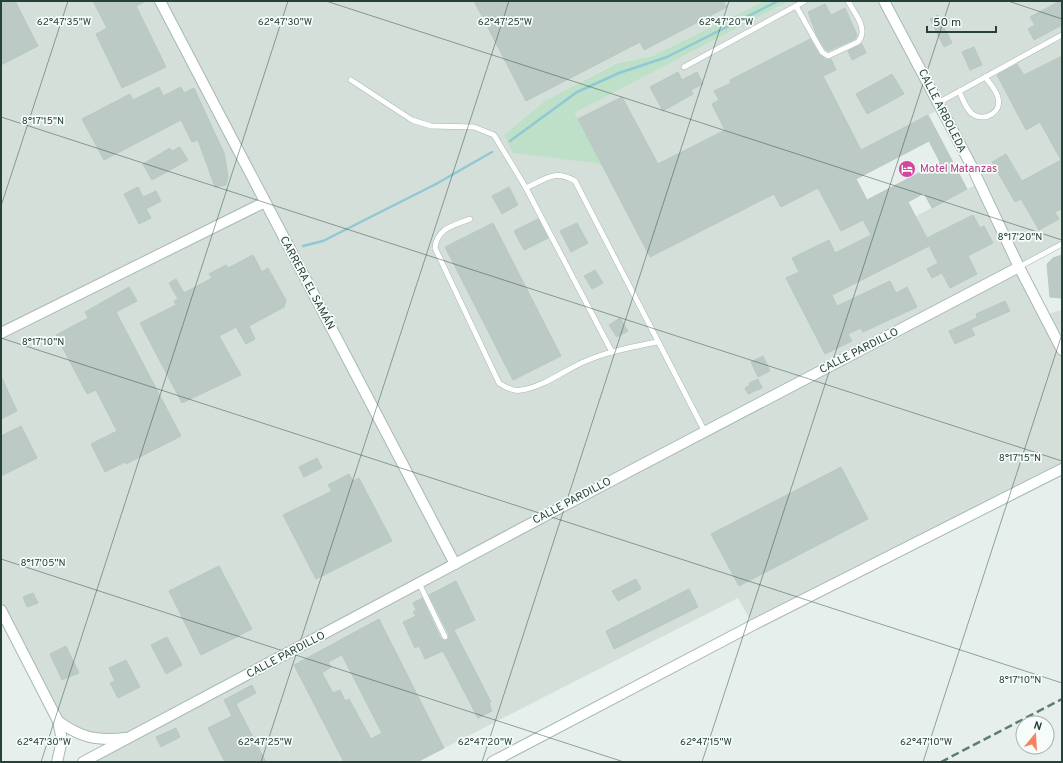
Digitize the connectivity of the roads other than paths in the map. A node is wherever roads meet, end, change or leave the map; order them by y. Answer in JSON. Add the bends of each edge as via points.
{"nodes":[{"id":1,"x":160,"y":1,"type":"edge"},
{"id":2,"x":805,"y":1,"type":"edge"},
{"id":3,"x":848,"y":1,"type":"edge"},
{"id":4,"x":884,"y":1,"type":"edge"},
{"id":5,"x":796,"y":6,"type":"junction"},
{"id":6,"x":1062,"y":35,"type":"edge"},
{"id":7,"x":684,"y":67,"type":"dead end"},
{"id":8,"x":985,"y":77,"type":"junction"},
{"id":9,"x":351,"y":80,"type":"dead end"},
{"id":10,"x":959,"y":92,"type":"junction"},
{"id":11,"x":938,"y":102,"type":"junction"},
{"id":12,"x":526,"y":188,"type":"junction"},
{"id":13,"x":265,"y":202,"type":"junction"},
{"id":14,"x":470,"y":219,"type":"dead end"},
{"id":15,"x":1062,"y":244,"type":"edge"},
{"id":16,"x":1019,"y":267,"type":"junction"},
{"id":17,"x":1,"y":333,"type":"edge"},
{"id":18,"x":657,"y":342,"type":"junction"},
{"id":19,"x":1062,"y":350,"type":"edge"},
{"id":20,"x":612,"y":352,"type":"junction"},
{"id":21,"x":705,"y":432,"type":"junction"},
{"id":22,"x":1062,"y":464,"type":"edge"},
{"id":23,"x":1059,"y":471,"type":"edge"},
{"id":24,"x":455,"y":564,"type":"junction"},
{"id":25,"x":419,"y":583,"type":"junction"},
{"id":26,"x":1,"y":610,"type":"edge"},
{"id":27,"x":445,"y":637,"type":"dead end"},
{"id":28,"x":58,"y":720,"type":"junction"},
{"id":29,"x":130,"y":738,"type":"junction"},
{"id":30,"x":56,"y":762,"type":"edge"},
{"id":31,"x":83,"y":762,"type":"edge"},
{"id":32,"x":492,"y":762,"type":"edge"}],
"edges":[{"from":1,"to":13,"type":"street","name":"CARRERA EL SAMÁN"},
{"from":2,"to":5,"type":"lane"},
{"from":3,"to":5,"type":"lane","via":[[862,27],[861,38],[858,42],[828,56],[822,52]]},
{"from":4,"to":11,"type":"street","name":"CALLE ARBOLEDA"},
{"from":5,"to":7,"type":"lane"},
{"from":6,"to":8,"type":"lane"},
{"from":8,"to":10,"type":"lane"},
{"from":8,"to":10,"type":"lane","via":[[998,98],[999,106],[988,117],[981,117],[968,110]]},
{"from":9,"to":12,"type":"lane","via":[[412,120],[431,126],[474,127],[494,135]]},
{"from":10,"to":11,"type":"lane"},
{"from":11,"to":16,"type":"street","name":"CALLE ARBOLEDA","via":[[980,183]]},
{"from":12,"to":18,"type":"lane","via":[[557,174],[575,181]]},
{"from":12,"to":20,"type":"lane"},
{"from":13,"to":17,"type":"street"},
{"from":13,"to":24,"type":"street","name":"CARRERA EL SAMÁN"},
{"from":14,"to":20,"type":"lane","via":[[442,231],[436,239],[435,248],[499,383],[508,389],[520,391]]},
{"from":15,"to":16,"type":"lane","name":"CALLE PARDILLO"},
{"from":16,"to":19,"type":"street","name":"CALLE ARBOLEDA"},
{"from":16,"to":21,"type":"street","name":"CALLE PARDILLO"},
{"from":18,"to":20,"type":"lane"},
{"from":18,"to":21,"type":"lane"},
{"from":21,"to":24,"type":"street","name":"CALLE PARDILLO"},
{"from":22,"to":23,"type":"street"},
{"from":23,"to":32,"type":"street","via":[[753,625]]},
{"from":24,"to":25,"type":"street","name":"CALLE PARDILLO"},
{"from":25,"to":27,"type":"lane"},
{"from":25,"to":29,"type":"street","name":"CALLE PARDILLO"},
{"from":26,"to":28,"type":"street"},
{"from":28,"to":29,"type":"street","via":[[71,730],[87,737],[106,740]]},
{"from":28,"to":30,"type":"street","via":[[62,740]]},
{"from":29,"to":31,"type":"street","name":"CALLE PARDILLO"}]}
